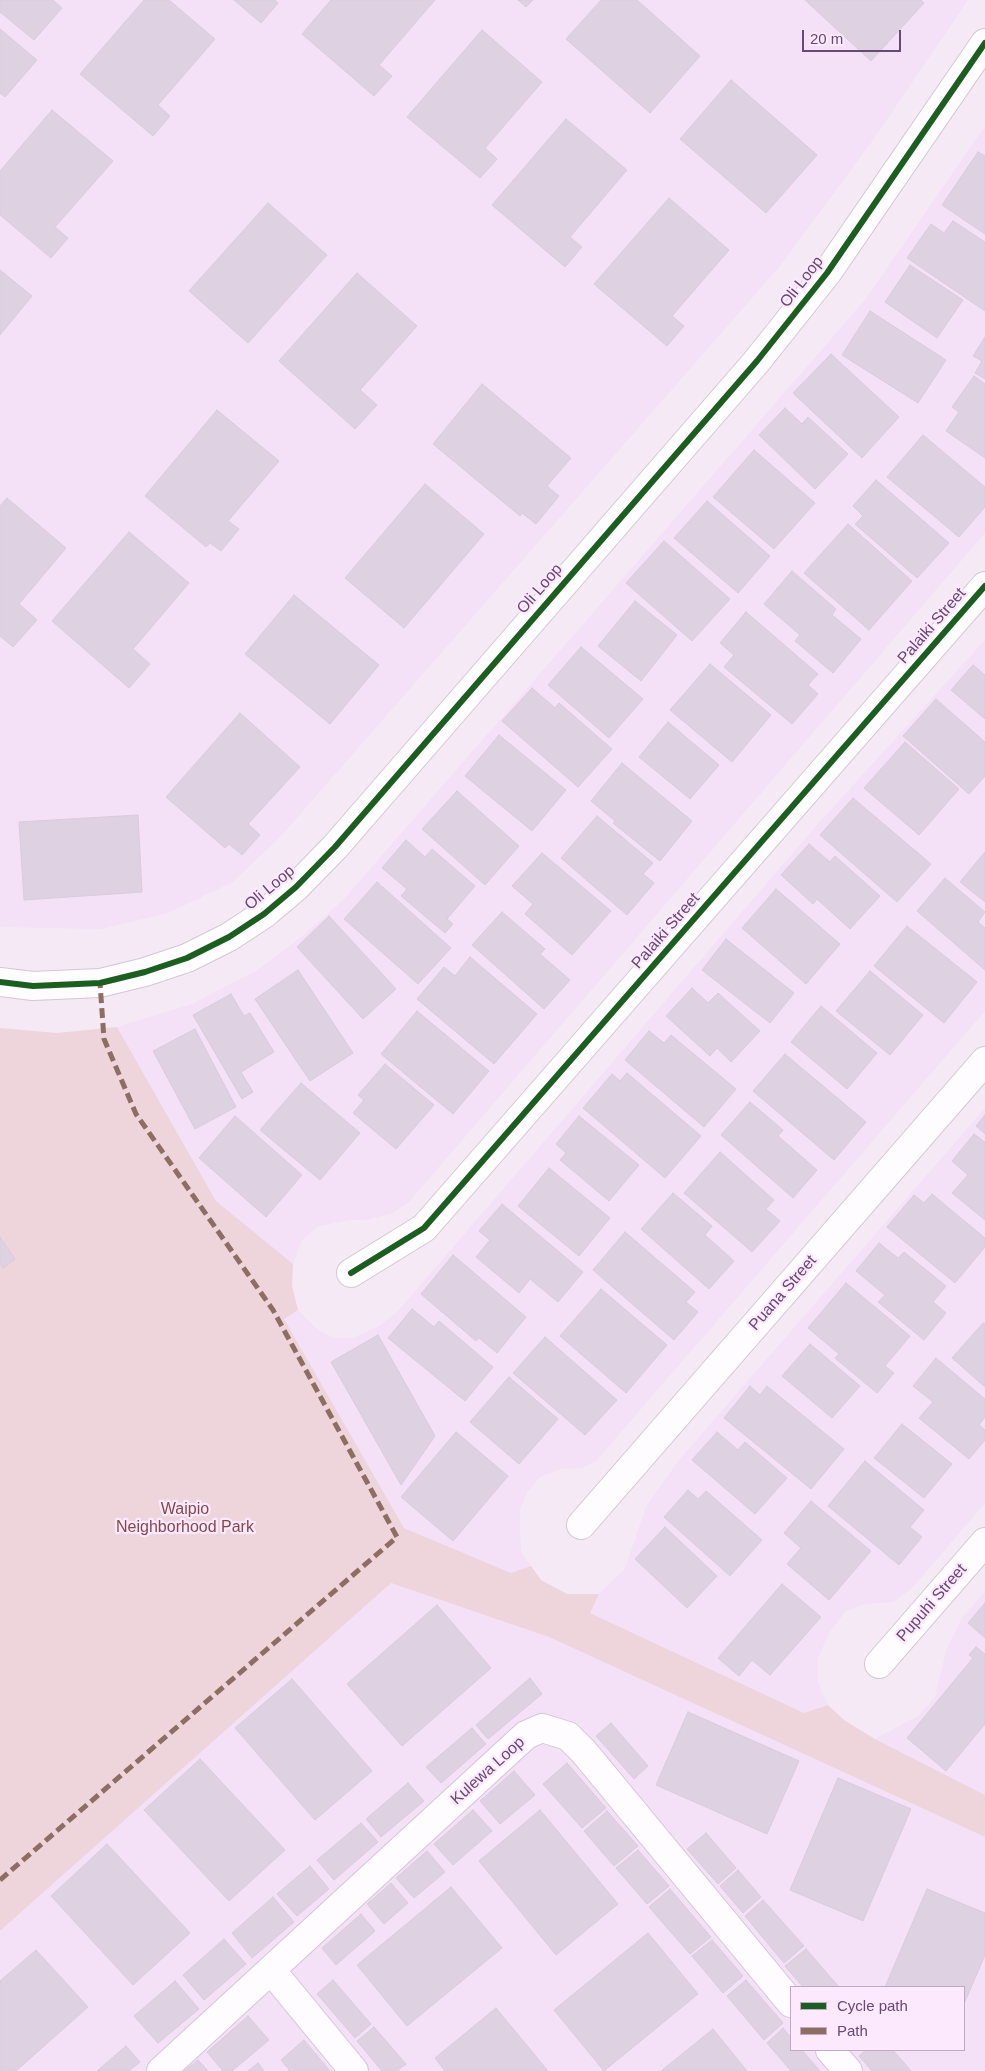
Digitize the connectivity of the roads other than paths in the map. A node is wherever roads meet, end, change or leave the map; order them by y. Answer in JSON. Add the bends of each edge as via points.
{"nodes":[{"id":1,"x":985,"y":43,"type":"edge"},
{"id":2,"x":985,"y":586,"type":"edge"},
{"id":3,"x":0,"y":982,"type":"edge"},
{"id":4,"x":985,"y":1061,"type":"edge"},
{"id":5,"x":351,"y":1273,"type":"dead end"},
{"id":6,"x":581,"y":1525,"type":"dead end"},
{"id":7,"x":985,"y":1542,"type":"edge"},
{"id":8,"x":878,"y":1664,"type":"dead end"},
{"id":9,"x":271,"y":1970,"type":"junction"},
{"id":10,"x":790,"y":2002,"type":"edge"},
{"id":11,"x":831,"y":2051,"type":"edge"},
{"id":12,"x":161,"y":2071,"type":"edge"},
{"id":13,"x":354,"y":2071,"type":"edge"},
{"id":14,"x":848,"y":2071,"type":"edge"}],
"edges":[{"from":1,"to":3,"type":"street","name":"Oli Loop","via":[[827,273],[757,361],[296,887],[264,914],[229,936],[187,958],[145,972],[92,984],[33,986]]},
{"from":2,"to":5,"type":"street","name":"Palaiki Street","via":[[424,1228]]},
{"from":4,"to":6,"type":"street","name":"Puana Street"},
{"from":7,"to":8,"type":"street","name":"Pupuhi Street"},
{"from":9,"to":10,"type":"street","name":"Kulewa Loop","via":[[526,1735],[542,1728],[568,1736],[584,1752]]},
{"from":9,"to":12,"type":"street","name":"Kulewa Loop"},
{"from":9,"to":13,"type":"street"},
{"from":11,"to":14,"type":"street"}]}
